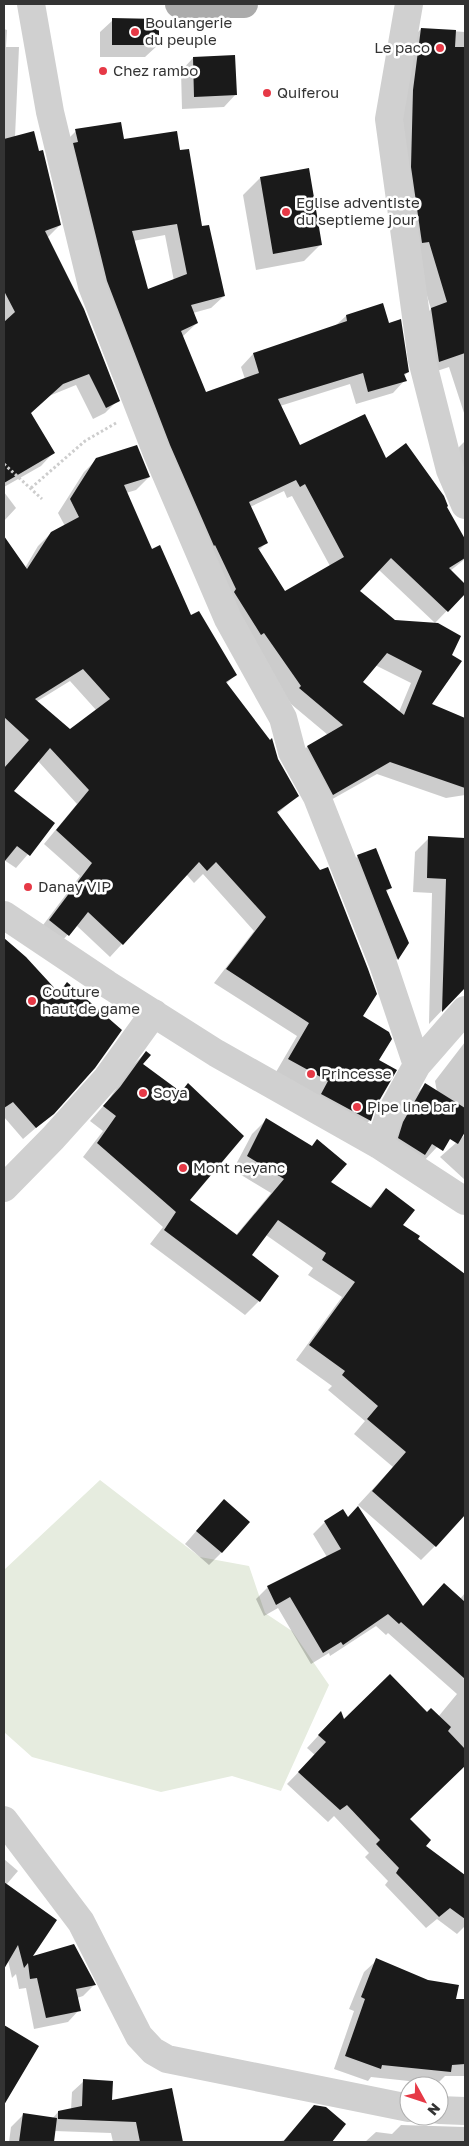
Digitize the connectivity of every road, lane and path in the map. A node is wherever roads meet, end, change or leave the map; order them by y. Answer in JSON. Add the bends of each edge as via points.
{"nodes":[{"id":1,"x":31,"y":4,"type":"edge"},
{"id":2,"x":180,"y":4,"type":"edge"},
{"id":3,"x":244,"y":4,"type":"edge"},
{"id":4,"x":410,"y":4,"type":"edge"},
{"id":5,"x":140,"y":409,"type":"junction"},
{"id":6,"x":4,"y":464,"type":"edge"},
{"id":7,"x":31,"y":488,"type":"junction"},
{"id":8,"x":42,"y":499,"type":"dead end"},
{"id":9,"x":465,"y":502,"type":"edge"},
{"id":10,"x":4,"y":915,"type":"edge"},
{"id":11,"x":465,"y":1010,"type":"edge"},
{"id":12,"x":154,"y":1013,"type":"junction"},
{"id":13,"x":417,"y":1065,"type":"junction"},
{"id":14,"x":379,"y":1145,"type":"junction"},
{"id":15,"x":4,"y":1188,"type":"edge"},
{"id":16,"x":465,"y":1201,"type":"edge"},
{"id":17,"x":4,"y":1820,"type":"edge"},
{"id":18,"x":399,"y":2106,"type":"edge"},
{"id":19,"x":449,"y":2110,"type":"edge"},
{"id":20,"x":465,"y":2111,"type":"edge"}],
"edges":[{"from":1,"to":5,"type":"street","via":[[50,112],[92,286]]},
{"from":2,"to":3,"type":"main road"},
{"from":4,"to":9,"type":"street","via":[[389,119],[422,360],[450,470]]},
{"from":5,"to":7,"type":"path","via":[[85,441]]},
{"from":5,"to":13,"type":"street","via":[[228,620],[283,718],[292,752],[316,797],[383,964]]},
{"from":6,"to":7,"type":"path"},
{"from":7,"to":8,"type":"path"},
{"from":10,"to":12,"type":"street"},
{"from":11,"to":13,"type":"street"},
{"from":12,"to":14,"type":"street"},
{"from":12,"to":15,"type":"street","via":[[107,1078]]},
{"from":13,"to":14,"type":"street","via":[[389,1116]]},
{"from":14,"to":16,"type":"street"},
{"from":17,"to":18,"type":"street","via":[[81,1922],[139,2036],[153,2051],[167,2059]]},
{"from":19,"to":20,"type":"street"}]}
